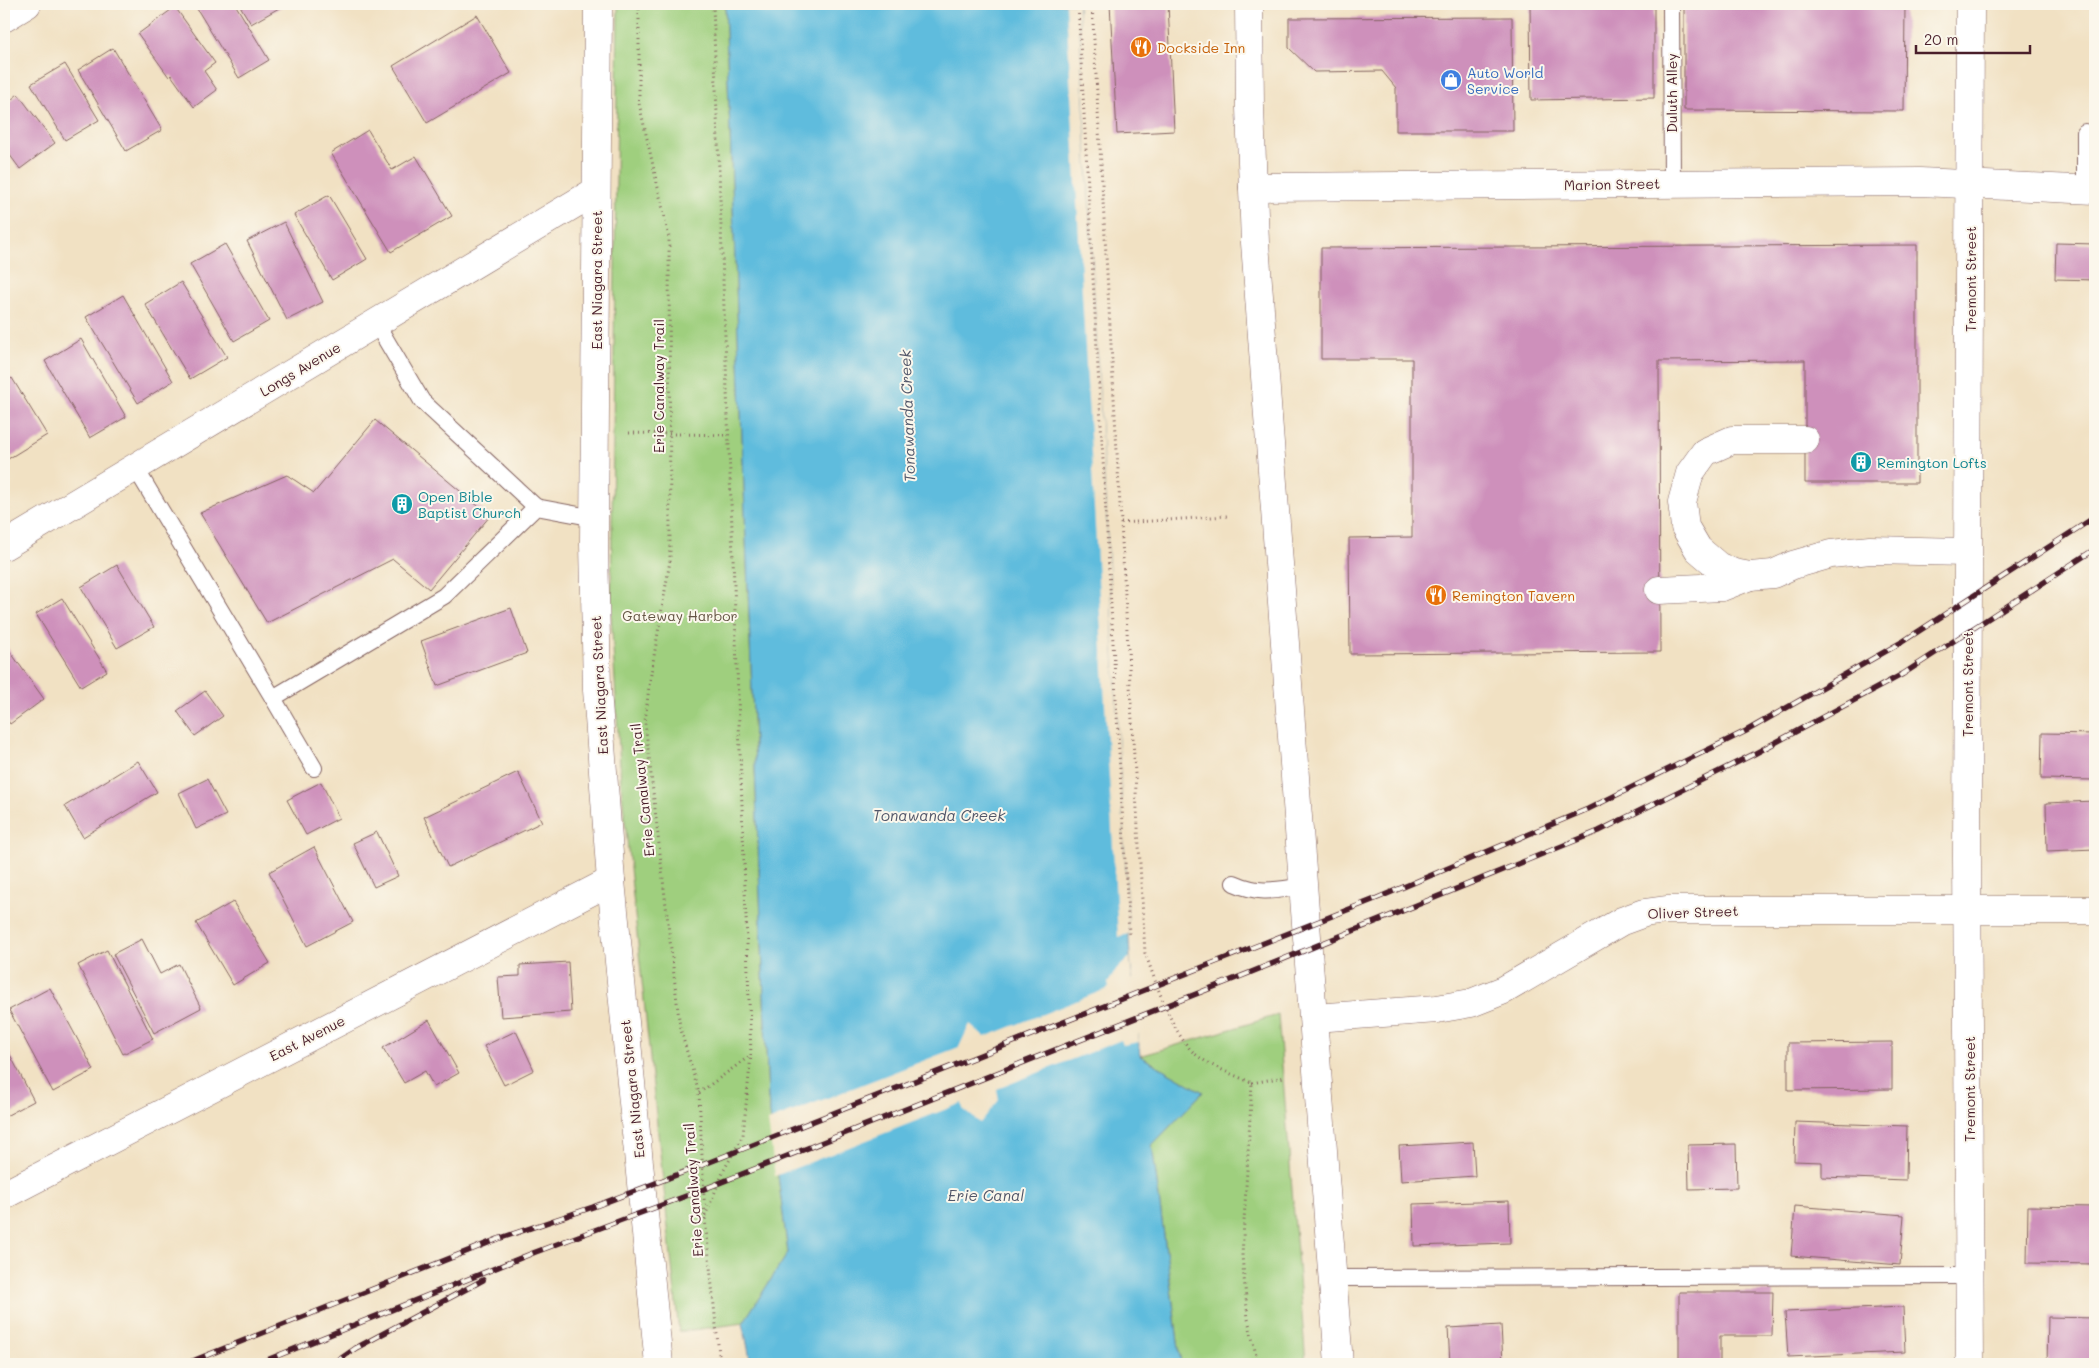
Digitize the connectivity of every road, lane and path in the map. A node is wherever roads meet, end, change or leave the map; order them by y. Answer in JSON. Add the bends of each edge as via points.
{"nodes":[{"id":1,"x":28,"y":4,"type":"edge"},
{"id":2,"x":598,"y":4,"type":"edge"},
{"id":3,"x":639,"y":4,"type":"edge"},
{"id":4,"x":713,"y":4,"type":"edge"},
{"id":5,"x":1078,"y":4,"type":"edge"},
{"id":6,"x":1092,"y":4,"type":"edge"},
{"id":7,"x":1249,"y":4,"type":"edge"},
{"id":8,"x":1670,"y":4,"type":"edge"},
{"id":9,"x":1970,"y":4,"type":"edge"},
{"id":10,"x":4,"y":18,"type":"edge"},
{"id":11,"x":2086,"y":132,"type":"dead end"},
{"id":12,"x":1672,"y":183,"type":"junction"},
{"id":13,"x":1971,"y":184,"type":"junction"},
{"id":14,"x":1253,"y":187,"type":"junction"},
{"id":15,"x":2090,"y":190,"type":"edge"},
{"id":16,"x":596,"y":191,"type":"junction"},
{"id":17,"x":376,"y":323,"type":"junction"},
{"id":18,"x":595,"y":432,"type":"junction"},
{"id":19,"x":670,"y":434,"type":"junction"},
{"id":20,"x":728,"y":435,"type":"junction"},
{"id":21,"x":1805,"y":440,"type":"dead end"},
{"id":22,"x":135,"y":467,"type":"junction"},
{"id":23,"x":536,"y":507,"type":"junction"},
{"id":24,"x":1227,"y":516,"type":"dead end"},
{"id":25,"x":595,"y":518,"type":"junction"},
{"id":26,"x":1121,"y":523,"type":"junction"},
{"id":27,"x":4,"y":546,"type":"edge"},
{"id":28,"x":1968,"y":552,"type":"junction"},
{"id":29,"x":1750,"y":576,"type":"junction"},
{"id":30,"x":1659,"y":590,"type":"dead end"},
{"id":31,"x":273,"y":698,"type":"junction"},
{"id":32,"x":314,"y":768,"type":"dead end"},
{"id":33,"x":611,"y":881,"type":"junction"},
{"id":34,"x":1234,"y":883,"type":"dead end"},
{"id":35,"x":1305,"y":886,"type":"junction"},
{"id":36,"x":1968,"y":910,"type":"junction"},
{"id":37,"x":2095,"y":910,"type":"edge"},
{"id":38,"x":1129,"y":934,"type":"dead end"},
{"id":39,"x":1315,"y":1018,"type":"junction"},
{"id":40,"x":752,"y":1055,"type":"junction"},
{"id":41,"x":1287,"y":1076,"type":"dead end"},
{"id":42,"x":1252,"y":1082,"type":"junction"},
{"id":43,"x":699,"y":1093,"type":"junction"},
{"id":44,"x":4,"y":1195,"type":"edge"},
{"id":45,"x":705,"y":1218,"type":"junction"},
{"id":46,"x":1970,"y":1276,"type":"junction"},
{"id":47,"x":1334,"y":1278,"type":"junction"},
{"id":48,"x":660,"y":1364,"type":"edge"},
{"id":49,"x":720,"y":1364,"type":"edge"},
{"id":50,"x":1258,"y":1364,"type":"edge"},
{"id":51,"x":1339,"y":1364,"type":"edge"},
{"id":52,"x":1970,"y":1364,"type":"edge"}],
"edges":[{"from":1,"to":10,"type":"street"},
{"from":2,"to":16,"type":"street","name":"East Niagara Street"},
{"from":3,"to":19,"type":"path","name":"Erie Canalway Trail","via":[[639,102],[669,237]]},
{"from":4,"to":20,"type":"path"},
{"from":5,"to":38,"type":"path"},
{"from":6,"to":26,"type":"path"},
{"from":7,"to":14,"type":"street"},
{"from":8,"to":12,"type":"lane","name":"Duluth Alley"},
{"from":9,"to":13,"type":"street","name":"Tremont Street"},
{"from":11,"to":15,"type":"lane"},
{"from":12,"to":13,"type":"street","name":"Marion Street"},
{"from":12,"to":14,"type":"street","name":"Marion Street"},
{"from":13,"to":15,"type":"street","name":"Marion Street"},
{"from":13,"to":28,"type":"street","name":"Tremont Street"},
{"from":14,"to":35,"type":"street"},
{"from":16,"to":17,"type":"street","name":"Longs Avenue"},
{"from":16,"to":18,"type":"street","name":"East Niagara Street"},
{"from":17,"to":22,"type":"street","name":"Longs Avenue"},
{"from":17,"to":23,"type":"lane","via":[[422,401]]},
{"from":18,"to":19,"type":"path"},
{"from":18,"to":25,"type":"street","name":"East Niagara Street"},
{"from":19,"to":20,"type":"path"},
{"from":19,"to":43,"type":"path","name":"Erie Canalway Trail","via":[[670,561],[645,722],[680,1028]]},
{"from":20,"to":40,"type":"path"},
{"from":21,"to":29,"type":"street","via":[[1732,440],[1706,452],[1690,473],[1682,502],[1685,527],[1698,549],[1718,566]]},
{"from":22,"to":27,"type":"street","name":"Longs Avenue"},
{"from":22,"to":31,"type":"lane"},
{"from":23,"to":25,"type":"lane"},
{"from":23,"to":31,"type":"lane","via":[[444,596]]},
{"from":24,"to":26,"type":"path"},
{"from":25,"to":33,"type":"street","name":"East Niagara Street","via":[[597,690]]},
{"from":26,"to":42,"type":"path","via":[[1145,953],[1176,1029],[1194,1052],[1209,1063]]},
{"from":28,"to":29,"type":"street","via":[[1870,550],[1831,554],[1773,574]]},
{"from":28,"to":36,"type":"street","name":"Tremont Street"},
{"from":29,"to":30,"type":"street","via":[[1722,587]]},
{"from":31,"to":32,"type":"lane"},
{"from":33,"to":44,"type":"street","name":"East Avenue"},
{"from":33,"to":48,"type":"street","name":"East Niagara Street"},
{"from":34,"to":35,"type":"lane","via":[[1266,892]]},
{"from":35,"to":39,"type":"street"},
{"from":36,"to":37,"type":"street","name":"Oliver Street"},
{"from":36,"to":39,"type":"street","name":"Oliver Street","via":[[1666,910],[1644,913],[1622,921],[1504,990],[1471,1003],[1437,1009]]},
{"from":36,"to":46,"type":"street","name":"Tremont Street"},
{"from":39,"to":47,"type":"street"},
{"from":40,"to":43,"type":"path"},
{"from":40,"to":45,"type":"path","via":[[743,1135],[724,1170]]},
{"from":41,"to":42,"type":"path"},
{"from":42,"to":50,"type":"path","via":[[1242,1256],[1248,1319]]},
{"from":43,"to":45,"type":"path","name":"Erie Canalway Trail"},
{"from":45,"to":49,"type":"path","name":"Erie Canalway Trail"},
{"from":46,"to":47,"type":"lane"},
{"from":46,"to":52,"type":"street","name":"Tremont Street"},
{"from":47,"to":51,"type":"street"}]}
